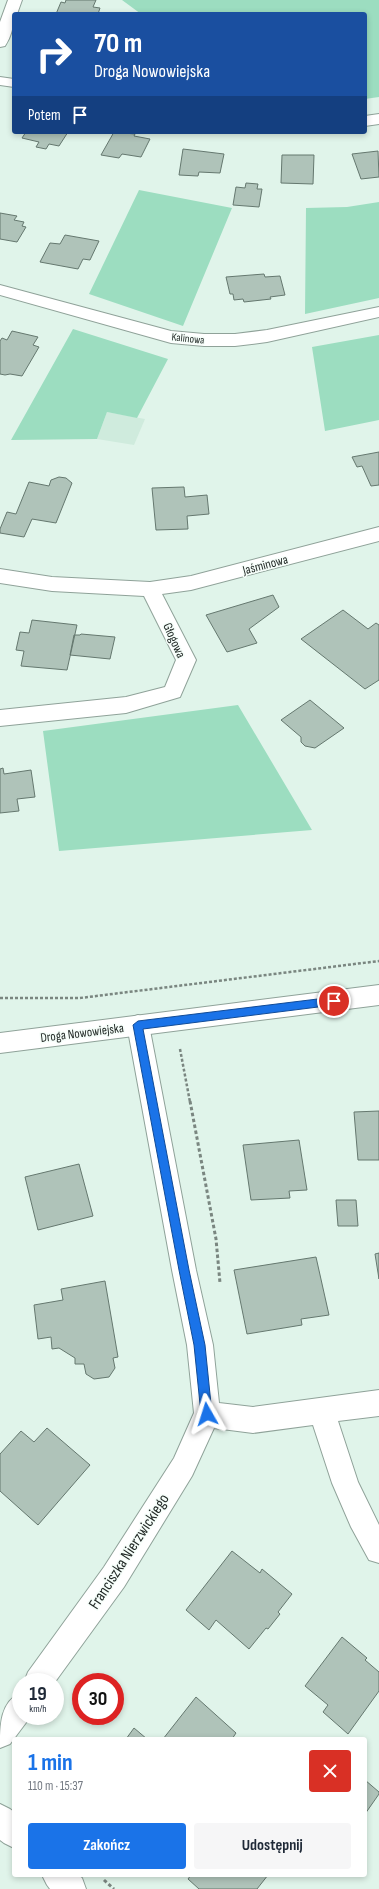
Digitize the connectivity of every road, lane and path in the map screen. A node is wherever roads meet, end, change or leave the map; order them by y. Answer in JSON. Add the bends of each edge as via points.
{"nodes":[{"id":1,"x":15,"y":0,"type":"edge"},
{"id":2,"x":0,"y":44,"type":"edge"},
{"id":3,"x":0,"y":81,"type":"edge"},
{"id":4,"x":12,"y":83,"type":"edge"},
{"id":5,"x":379,"y":119,"type":"edge"},
{"id":6,"x":367,"y":121,"type":"edge"},
{"id":7,"x":0,"y":290,"type":"edge"},
{"id":8,"x":379,"y":312,"type":"edge"},
{"id":9,"x":379,"y":534,"type":"edge"},
{"id":10,"x":0,"y":576,"type":"edge"},
{"id":11,"x":150,"y":588,"type":"junction"},
{"id":12,"x":0,"y":718,"type":"edge"},
{"id":13,"x":379,"y":961,"type":"edge"},
{"id":14,"x":379,"y":995,"type":"edge"},
{"id":15,"x":0,"y":998,"type":"edge"},
{"id":16,"x":138,"y":1025,"type":"junction"},
{"id":17,"x":0,"y":1043,"type":"edge"},
{"id":18,"x":180,"y":1048,"type":"dead end"},
{"id":19,"x":221,"y":1291,"type":"dead end"},
{"id":20,"x":379,"y":1403,"type":"edge"},
{"id":21,"x":322,"y":1411,"type":"junction"},
{"id":22,"x":207,"y":1414,"type":"junction"},
{"id":23,"x":379,"y":1550,"type":"edge"},
{"id":24,"x":45,"y":1673,"type":"edge"},
{"id":25,"x":12,"y":1718,"type":"edge"},
{"id":26,"x":0,"y":1734,"type":"edge"},
{"id":27,"x":0,"y":1819,"type":"edge"},
{"id":28,"x":12,"y":1831,"type":"edge"},
{"id":29,"x":59,"y":1877,"type":"edge"},
{"id":30,"x":102,"y":1877,"type":"edge"},
{"id":31,"x":71,"y":1889,"type":"edge"},
{"id":32,"x":114,"y":1889,"type":"edge"}],
"edges":[{"from":1,"to":2,"type":"street"},
{"from":3,"to":4,"type":"street"},
{"from":5,"to":6,"type":"street"},
{"from":7,"to":8,"type":"street","name":"Kalinowa","via":[[171,337],[204,340],[267,336]]},
{"from":9,"to":11,"type":"street","name":"Jaśminowa","via":[[191,583]]},
{"from":10,"to":11,"type":"street","via":[[52,584]]},
{"from":11,"to":12,"type":"street","name":"Głogowa","via":[[186,660],[173,692],[126,705]]},
{"from":13,"to":15,"type":"path","via":[[80,998]]},
{"from":14,"to":16,"type":"street","name":"Droga Nowowiejska"},
{"from":16,"to":17,"type":"street","name":"Droga Nowowiejska"},
{"from":16,"to":22,"type":"street","via":[[200,1345]]},
{"from":18,"to":19,"type":"path","via":[[216,1239]]},
{"from":20,"to":21,"type":"street"},
{"from":21,"to":22,"type":"street","via":[[253,1420]]},
{"from":21,"to":23,"type":"street","via":[[334,1458],[366,1531]]},
{"from":22,"to":24,"type":"street","name":"Franciszka Nierzwickiego","via":[[182,1467],[114,1577]]},
{"from":25,"to":26,"type":"street"},
{"from":27,"to":28,"type":"street"},
{"from":29,"to":31,"type":"street"},
{"from":30,"to":32,"type":"path"}]}
